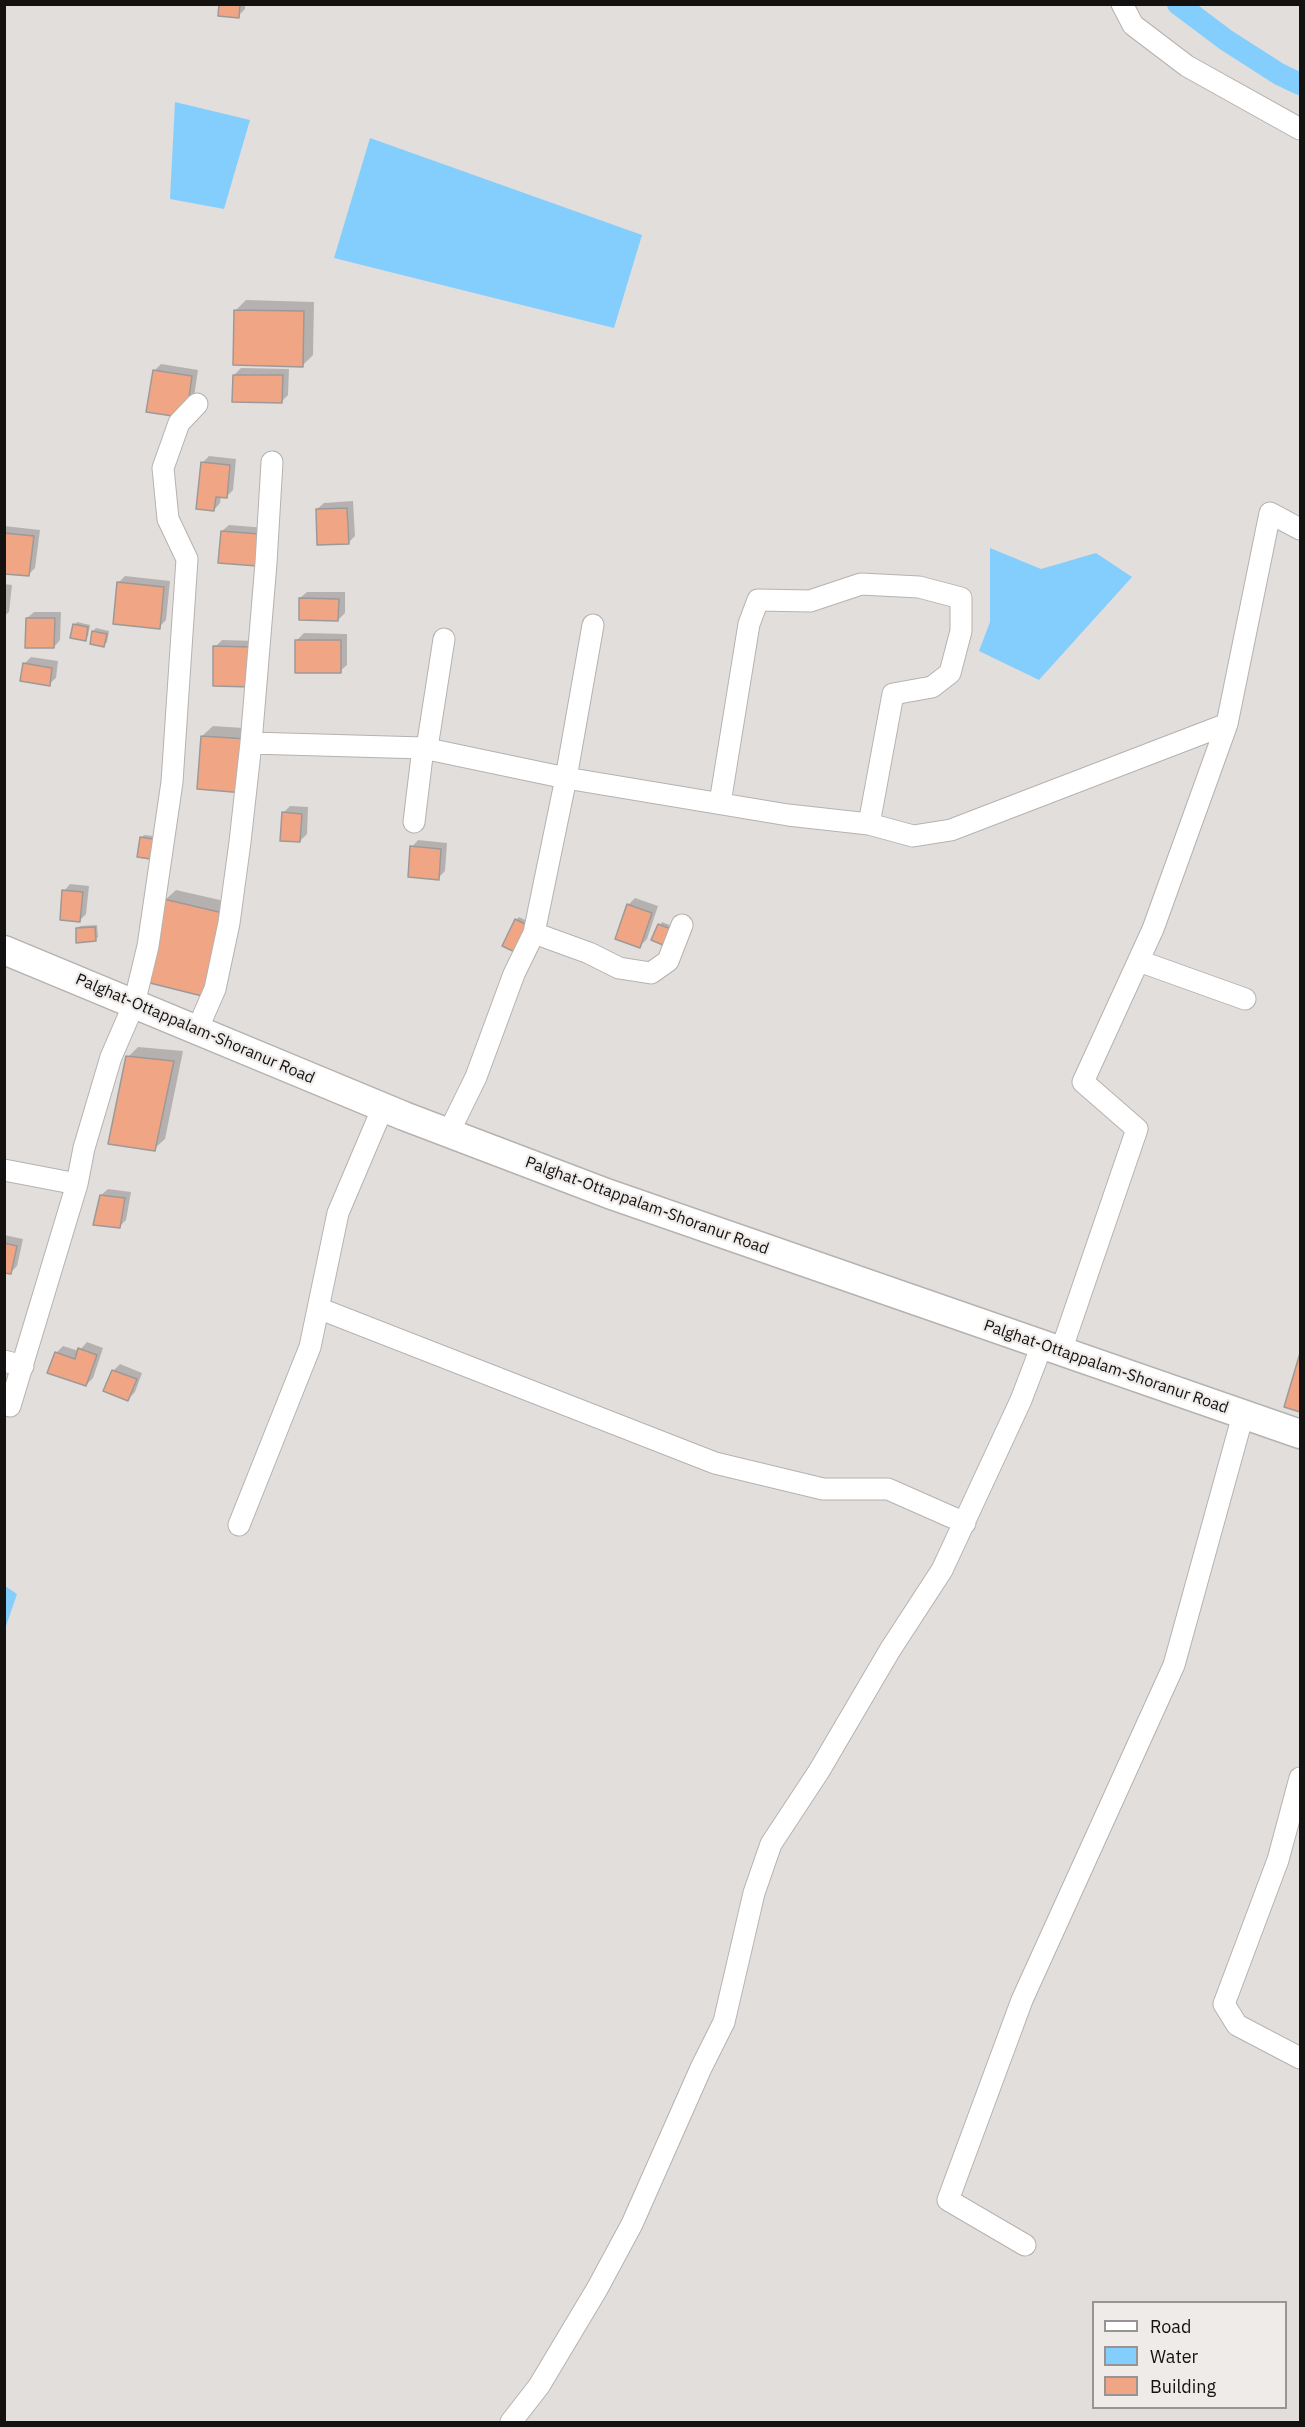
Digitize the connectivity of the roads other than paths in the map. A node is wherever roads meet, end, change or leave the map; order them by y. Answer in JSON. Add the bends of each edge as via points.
{"nodes":[{"id":1,"x":1122,"y":4,"type":"edge"},
{"id":2,"x":1300,"y":129,"type":"edge"},
{"id":3,"x":196,"y":404,"type":"dead end"},
{"id":4,"x":272,"y":462,"type":"dead end"},
{"id":5,"x":1300,"y":529,"type":"edge"},
{"id":6,"x":592,"y":624,"type":"dead end"},
{"id":7,"x":444,"y":639,"type":"dead end"},
{"id":8,"x":1227,"y":724,"type":"junction"},
{"id":9,"x":251,"y":743,"type":"junction"},
{"id":10,"x":425,"y":748,"type":"junction"},
{"id":11,"x":566,"y":778,"type":"junction"},
{"id":12,"x":720,"y":803,"type":"junction"},
{"id":13,"x":414,"y":822,"type":"dead end"},
{"id":14,"x":869,"y":824,"type":"junction"},
{"id":15,"x":682,"y":925,"type":"dead end"},
{"id":16,"x":534,"y":933,"type":"junction"},
{"id":17,"x":4,"y":950,"type":"edge"},
{"id":18,"x":1139,"y":961,"type":"junction"},
{"id":19,"x":1245,"y":999,"type":"dead end"},
{"id":20,"x":134,"y":1004,"type":"junction"},
{"id":21,"x":197,"y":1030,"type":"junction"},
{"id":22,"x":382,"y":1107,"type":"junction"},
{"id":23,"x":449,"y":1132,"type":"junction"},
{"id":24,"x":4,"y":1170,"type":"edge"},
{"id":25,"x":77,"y":1184,"type":"junction"},
{"id":26,"x":318,"y":1308,"type":"junction"},
{"id":27,"x":1052,"y":1348,"type":"junction"},
{"id":28,"x":14,"y":1364,"type":"edge"},
{"id":29,"x":10,"y":1406,"type":"dead end"},
{"id":30,"x":1243,"y":1415,"type":"junction"},
{"id":31,"x":1300,"y":1434,"type":"edge"},
{"id":32,"x":965,"y":1523,"type":"junction"},
{"id":33,"x":239,"y":1525,"type":"dead end"},
{"id":34,"x":1300,"y":1778,"type":"edge"},
{"id":35,"x":1300,"y":2058,"type":"edge"},
{"id":36,"x":1024,"y":2245,"type":"dead end"},
{"id":37,"x":511,"y":2422,"type":"edge"}],
"edges":[{"from":1,"to":2,"type":"street","via":[[1133,25],[1187,66]]},
{"from":3,"to":20,"type":"street","via":[[180,423],[163,468],[168,519],[187,559],[172,782],[148,946]]},
{"from":4,"to":9,"type":"street"},
{"from":5,"to":8,"type":"street","via":[[1270,513]]},
{"from":6,"to":11,"type":"street"},
{"from":7,"to":10,"type":"street"},
{"from":8,"to":14,"type":"street","via":[[951,830],[913,836]]},
{"from":8,"to":18,"type":"street"},
{"from":9,"to":10,"type":"street"},
{"from":9,"to":21,"type":"street","via":[[229,923],[215,988]]},
{"from":10,"to":11,"type":"street"},
{"from":10,"to":13,"type":"street"},
{"from":11,"to":12,"type":"street"},
{"from":11,"to":16,"type":"street"},
{"from":12,"to":14,"type":"street"},
{"from":12,"to":14,"type":"street","via":[[749,624],[758,600],[810,601],[861,584],[919,587],[961,598],[961,631],[950,673],[932,687],[893,694]]},
{"from":15,"to":16,"type":"street","via":[[668,961],[651,973],[619,968],[589,952]]},
{"from":16,"to":23,"type":"street","via":[[514,974],[476,1077]]},
{"from":17,"to":20,"type":"main road","name":"Palghat-Ottappalam-Shoranur Road"},
{"from":18,"to":19,"type":"street"},
{"from":18,"to":27,"type":"street","via":[[1083,1082],[1137,1129]]},
{"from":20,"to":21,"type":"main road","name":"Palghat-Ottappalam-Shoranur Road"},
{"from":20,"to":25,"type":"street","via":[[111,1057]]},
{"from":21,"to":22,"type":"main road","name":"Palghat-Ottappalam-Shoranur Road"},
{"from":22,"to":23,"type":"main road","name":"Palghat-Ottappalam-Shoranur Road"},
{"from":22,"to":26,"type":"street","via":[[338,1213]]},
{"from":23,"to":27,"type":"main road","name":"Palghat-Ottappalam-Shoranur Road","via":[[609,1194]]},
{"from":24,"to":25,"type":"street"},
{"from":25,"to":28,"type":"street"},
{"from":26,"to":32,"type":"street","via":[[714,1463],[823,1489],[888,1489]]},
{"from":26,"to":33,"type":"street","via":[[310,1347]]},
{"from":27,"to":30,"type":"main road","name":"Palghat-Ottappalam-Shoranur Road"},
{"from":27,"to":32,"type":"street","via":[[1021,1401]]},
{"from":28,"to":29,"type":"street"},
{"from":30,"to":31,"type":"main road","name":"Palghat-Ottappalam-Shoranur Road"},
{"from":30,"to":36,"type":"street","via":[[1174,1665],[1022,2000],[948,2200]]},
{"from":32,"to":37,"type":"street","via":[[942,1570],[771,1844],[754,1893],[723,2022],[632,2224],[544,2376]]},
{"from":34,"to":35,"type":"street","via":[[1278,1860],[1224,2004],[1238,2025]]}]}
